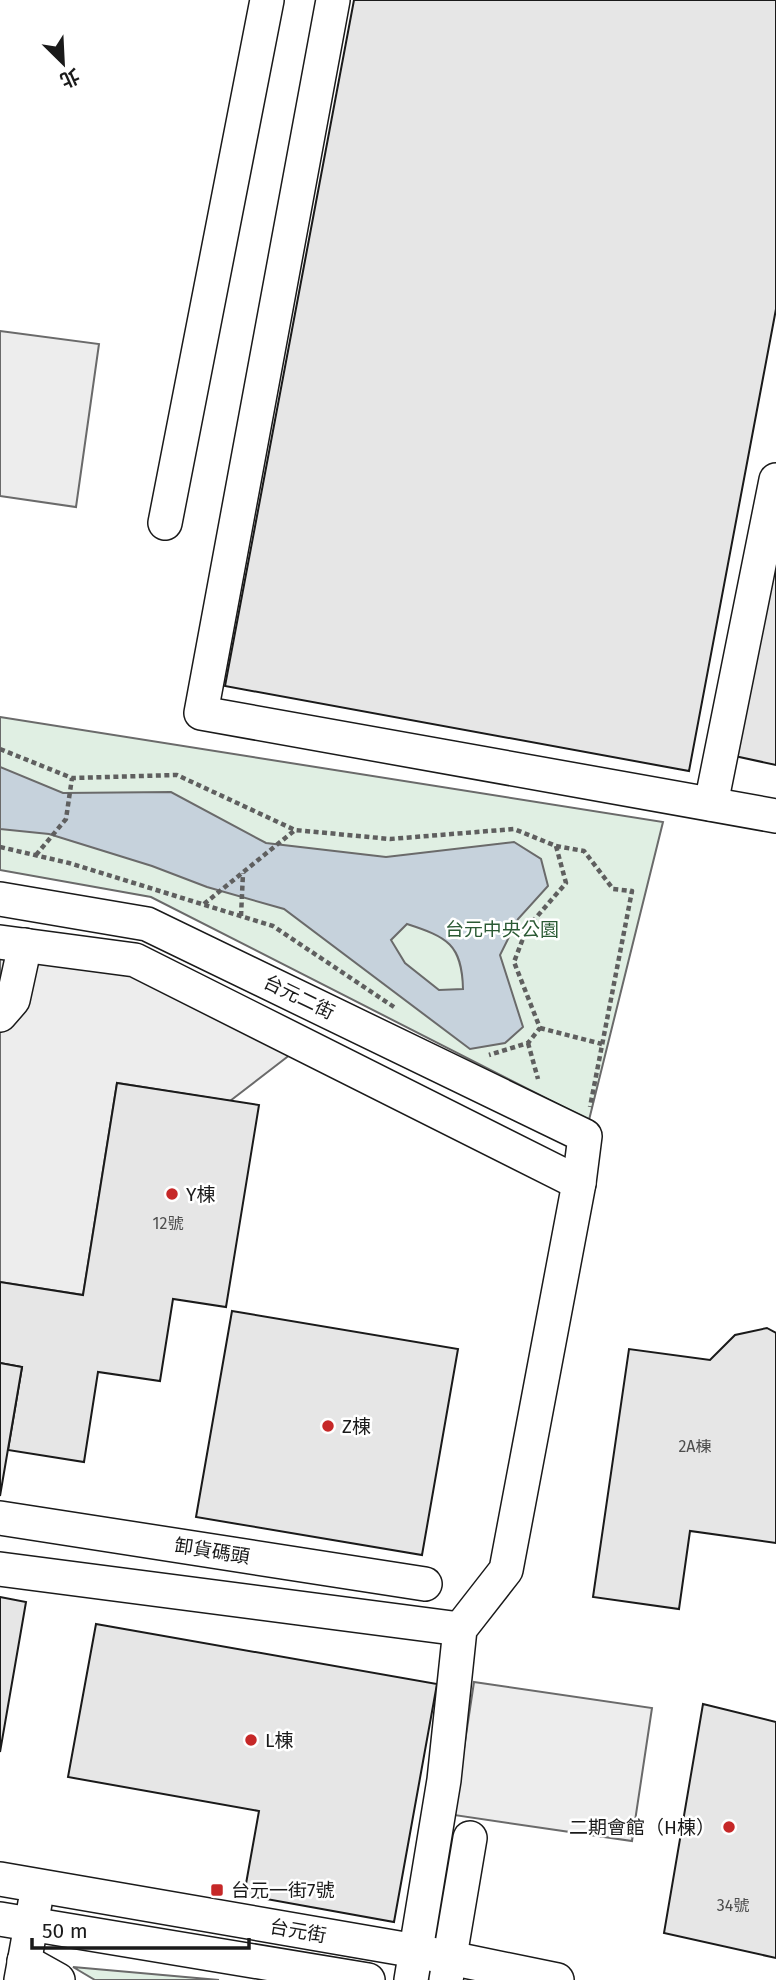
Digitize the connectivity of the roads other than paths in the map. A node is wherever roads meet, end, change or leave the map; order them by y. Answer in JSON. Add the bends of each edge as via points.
{"nodes":[{"id":1,"x":267,"y":0,"type":"edge"},
{"id":2,"x":333,"y":0,"type":"edge"},
{"id":3,"x":776,"y":480,"type":"edge"},
{"id":4,"x":165,"y":523,"type":"dead end"},
{"id":5,"x":711,"y":804,"type":"junction"},
{"id":6,"x":776,"y":816,"type":"edge"},
{"id":7,"x":0,"y":900,"type":"edge"},
{"id":8,"x":12,"y":944,"type":"edge"},
{"id":9,"x":0,"y":1015,"type":"edge"},
{"id":10,"x":579,"y":1183,"type":"junction"},
{"id":11,"x":0,"y":1518,"type":"edge"},
{"id":12,"x":0,"y":1569,"type":"edge"},
{"id":13,"x":425,"y":1584,"type":"dead end"},
{"id":14,"x":460,"y":1629,"type":"junction"},
{"id":15,"x":470,"y":1838,"type":"dead end"},
{"id":16,"x":0,"y":1879,"type":"edge"},
{"id":17,"x":38,"y":1887,"type":"junction"},
{"id":18,"x":15,"y":1922,"type":"edge"},
{"id":19,"x":414,"y":1966,"type":"edge"},
{"id":20,"x":448,"y":1970,"type":"edge"},
{"id":21,"x":23,"y":1971,"type":"edge"},
{"id":22,"x":328,"y":1977,"type":"edge"},
{"id":23,"x":58,"y":1980,"type":"edge"},
{"id":24,"x":368,"y":1980,"type":"edge"},
{"id":25,"x":556,"y":1980,"type":"edge"}],
"edges":[{"from":1,"to":4,"type":"lane"},
{"from":2,"to":5,"type":"lane","via":[[201,713]]},
{"from":3,"to":5,"type":"lane"},
{"from":5,"to":6,"type":"lane"},
{"from":7,"to":10,"type":"lane","name":"台元二街","via":[[147,924],[585,1136]]},
{"from":8,"to":9,"type":"lane","via":[[13,1000]]},
{"from":8,"to":10,"type":"lane","name":"台元二街","via":[[135,960]]},
{"from":10,"to":14,"type":"lane","via":[[506,1570]]},
{"from":11,"to":13,"type":"lane","name":"卸貨碼頭"},
{"from":12,"to":14,"type":"lane"},
{"from":14,"to":19,"type":"lane","via":[[444,1780]]},
{"from":15,"to":20,"type":"lane"},
{"from":16,"to":17,"type":"lane","name":"台元街"},
{"from":17,"to":18,"type":"lane"},
{"from":17,"to":19,"type":"lane","name":"台元街"},
{"from":18,"to":21,"type":"lane"},
{"from":18,"to":22,"type":"lane","name":"台元街"},
{"from":19,"to":20,"type":"lane","name":"台元街"},
{"from":20,"to":25,"type":"lane","name":"台元街"},
{"from":21,"to":23,"type":"lane"},
{"from":22,"to":24,"type":"lane","name":"台元街"}]}
